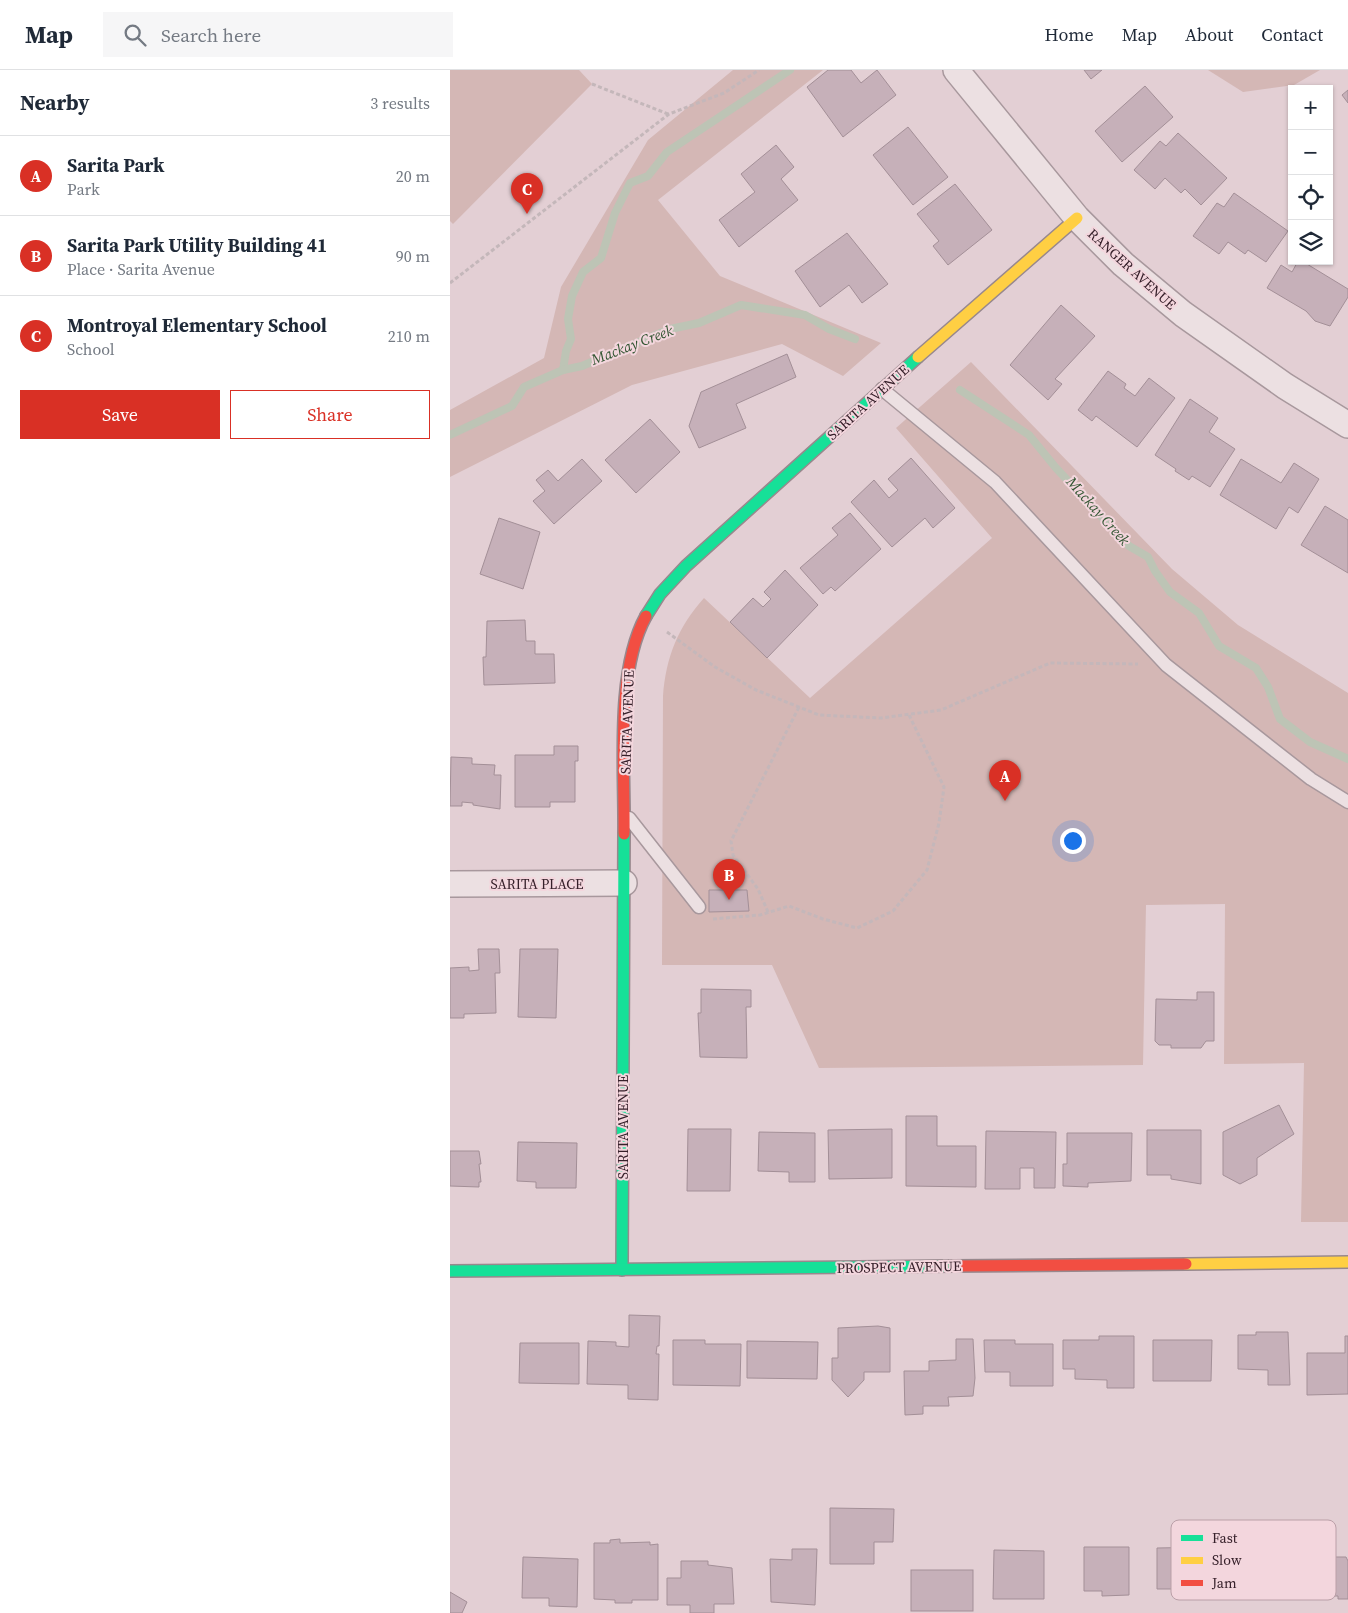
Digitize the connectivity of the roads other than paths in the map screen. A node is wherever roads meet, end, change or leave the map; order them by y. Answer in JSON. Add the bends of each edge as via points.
{"nodes":[{"id":1,"x":956,"y":70,"type":"edge"},
{"id":2,"x":1077,"y":218,"type":"junction"},
{"id":3,"x":882,"y":389,"type":"junction"},
{"id":4,"x":1348,"y":425,"type":"edge"},
{"id":5,"x":1348,"y":802,"type":"edge"},
{"id":6,"x":625,"y":814,"type":"junction"},
{"id":7,"x":624,"y":883,"type":"junction"},
{"id":8,"x":450,"y":884,"type":"edge"},
{"id":9,"x":699,"y":907,"type":"road end"},
{"id":10,"x":1348,"y":1262,"type":"edge"},
{"id":11,"x":622,"y":1270,"type":"junction"},
{"id":12,"x":450,"y":1271,"type":"edge"}],
"edges":[{"from":1,"to":2,"type":"street","name":"RANGER AVENUE"},
{"from":2,"to":3,"type":"street","name":"SARITA AVENUE"},
{"from":2,"to":4,"type":"street","name":"RANGER AVENUE","via":[[1123,264],[1183,314],[1285,386]]},
{"from":3,"to":5,"type":"lane","via":[[995,482],[1166,665],[1311,779]]},
{"from":3,"to":6,"type":"street","name":"SARITA AVENUE","via":[[666,585],[644,616],[630,658],[625,688]]},
{"from":6,"to":7,"type":"street","name":"SARITA AVENUE"},
{"from":6,"to":9,"type":"lane"},
{"from":7,"to":8,"type":"street","name":"SARITA PLACE"},
{"from":7,"to":11,"type":"street","name":"SARITA AVENUE"},
{"from":10,"to":11,"type":"street","name":"PROSPECT AVENUE"},
{"from":11,"to":12,"type":"street","name":"PROSPECT AVENUE"}]}
